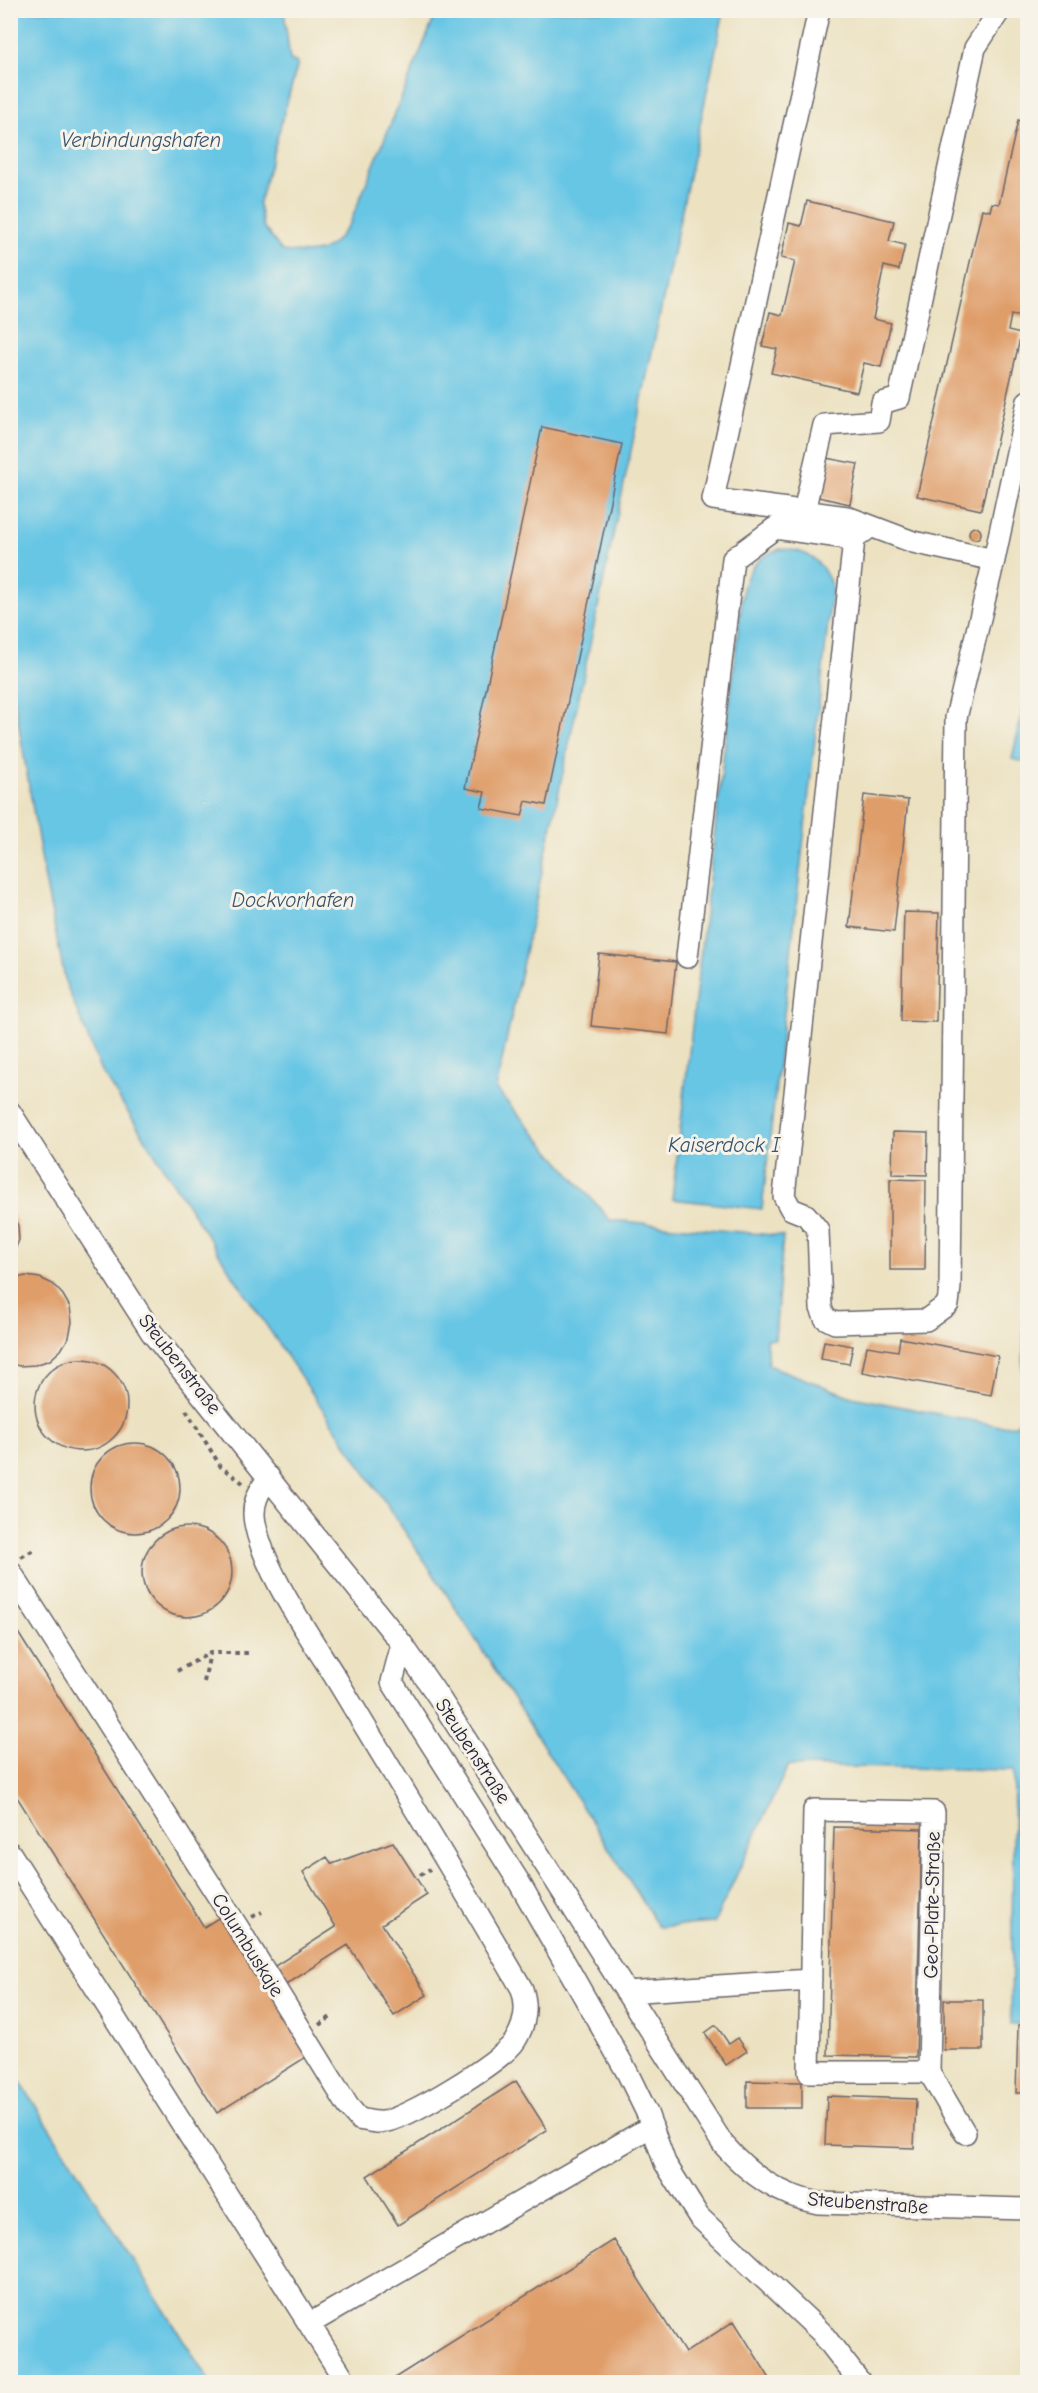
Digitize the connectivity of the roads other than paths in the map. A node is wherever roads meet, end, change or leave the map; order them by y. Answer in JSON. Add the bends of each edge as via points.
{"nodes":[{"id":1,"x":819,"y":10,"type":"edge"},
{"id":2,"x":1000,"y":10,"type":"edge"},
{"id":3,"x":1028,"y":401,"type":"edge"},
{"id":4,"x":804,"y":511,"type":"junction"},
{"id":5,"x":862,"y":533,"type":"junction"},
{"id":6,"x":994,"y":560,"type":"junction"},
{"id":7,"x":687,"y":957,"type":"dead end"},
{"id":8,"x":10,"y":1112,"type":"edge"},
{"id":9,"x":269,"y":1476,"type":"junction"},
{"id":10,"x":10,"y":1571,"type":"edge"},
{"id":11,"x":402,"y":1644,"type":"junction"},
{"id":12,"x":10,"y":1854,"type":"edge"},
{"id":13,"x":811,"y":1980,"type":"junction"},
{"id":14,"x":626,"y":1992,"type":"junction"},
{"id":15,"x":929,"y":2072,"type":"junction"},
{"id":16,"x":652,"y":2126,"type":"junction"},
{"id":17,"x":965,"y":2133,"type":"dead end"},
{"id":18,"x":1028,"y":2209,"type":"edge"},
{"id":19,"x":309,"y":2324,"type":"junction"},
{"id":20,"x":346,"y":2382,"type":"edge"},
{"id":21,"x":860,"y":2382,"type":"edge"}],
"edges":[{"from":1,"to":4,"type":"street","via":[[713,499]]},
{"from":2,"to":4,"type":"street","via":[[975,48],[899,398],[882,403],[879,421],[824,425]]},
{"from":3,"to":6,"type":"street"},
{"from":4,"to":5,"type":"street","via":[[847,517]]},
{"from":5,"to":6,"type":"street"},
{"from":5,"to":6,"type":"street","via":[[784,1196],[790,1209],[806,1215],[818,1230],[820,1308],[825,1318],[835,1323],[926,1320],[948,1304],[956,718]]},
{"from":5,"to":7,"type":"street","via":[[775,528],[733,559]]},
{"from":8,"to":9,"type":"street","name":"Steubenstraße","via":[[153,1333]]},
{"from":9,"to":10,"type":"street","name":"Columbuskaje","via":[[254,1506],[254,1520],[265,1555],[471,1898],[526,2000],[525,2015],[514,2042],[502,2055],[416,2111],[382,2122],[359,2119],[348,2106]]},
{"from":9,"to":11,"type":"street","name":"Steubenstraße"},
{"from":11,"to":14,"type":"street","name":"Steubenstraße"},
{"from":11,"to":16,"type":"street","via":[[392,1682],[519,1882],[627,2072]]},
{"from":12,"to":19,"type":"street"},
{"from":13,"to":14,"type":"street"},
{"from":13,"to":15,"type":"street","name":"Geo-Plate-Straße","via":[[809,2072]]},
{"from":13,"to":15,"type":"street","name":"Geo-Plate-Straße","via":[[814,1810],[934,1812]]},
{"from":14,"to":18,"type":"street","name":"Steubenstraße","via":[[723,2144],[739,2162],[777,2190],[818,2204]]},
{"from":15,"to":17,"type":"street"},
{"from":16,"to":19,"type":"street"},
{"from":16,"to":21,"type":"street","via":[[665,2163],[699,2217],[821,2332]]},
{"from":19,"to":20,"type":"street"}]}
